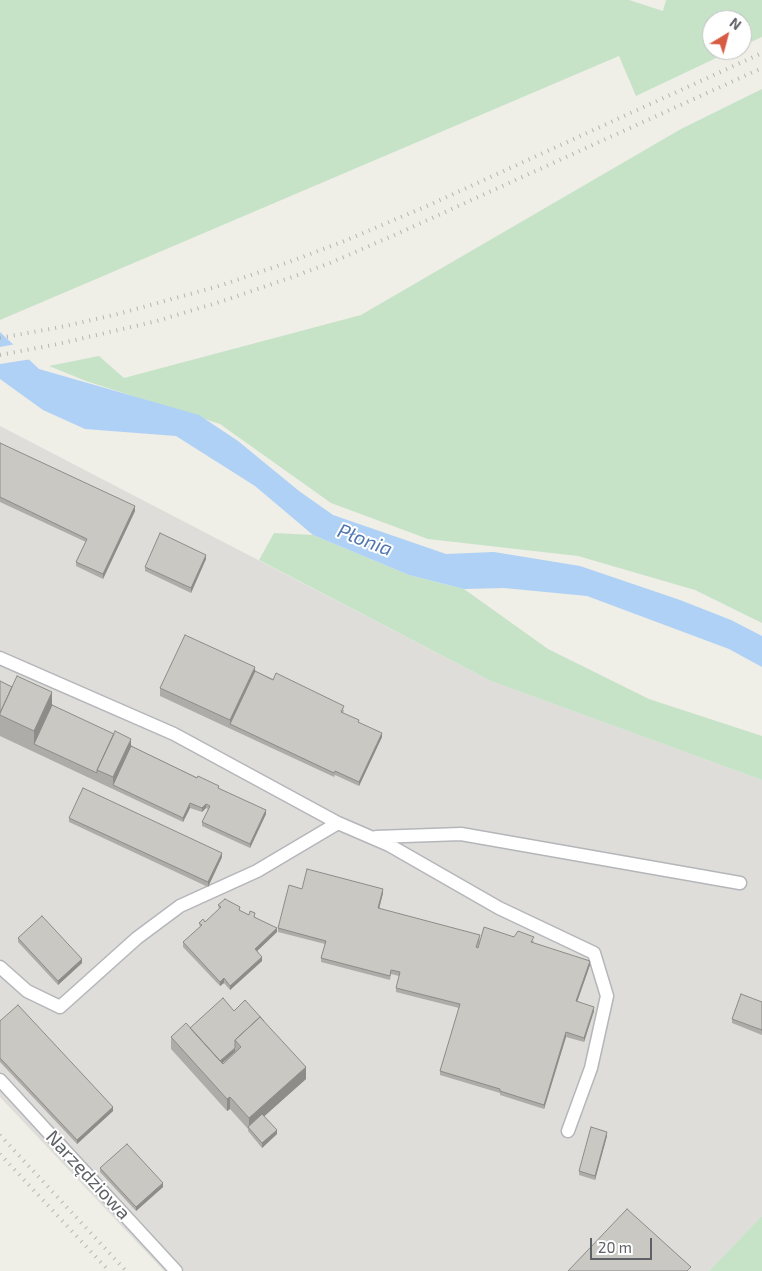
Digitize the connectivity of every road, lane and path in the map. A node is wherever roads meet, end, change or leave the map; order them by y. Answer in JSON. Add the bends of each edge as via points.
{"nodes":[{"id":1,"x":0,"y":658,"type":"edge"},
{"id":2,"x":338,"y":823,"type":"junction"},
{"id":3,"x":371,"y":838,"type":"junction"},
{"id":4,"x":740,"y":883,"type":"dead end"},
{"id":5,"x":0,"y":967,"type":"edge"},
{"id":6,"x":0,"y":1080,"type":"edge"},
{"id":7,"x":568,"y":1131,"type":"dead end"},
{"id":8,"x":176,"y":1271,"type":"edge"}],
"edges":[{"from":1,"to":2,"type":"lane","via":[[174,734]]},
{"from":2,"to":3,"type":"lane"},
{"from":2,"to":5,"type":"lane","via":[[257,871],[180,906],[137,938],[60,1007],[27,991]]},
{"from":3,"to":4,"type":"lane","via":[[461,834]]},
{"from":3,"to":7,"type":"lane","via":[[499,908],[594,953],[607,996],[592,1068]]},
{"from":6,"to":8,"type":"lane","name":"Narzędziowa"}]}
